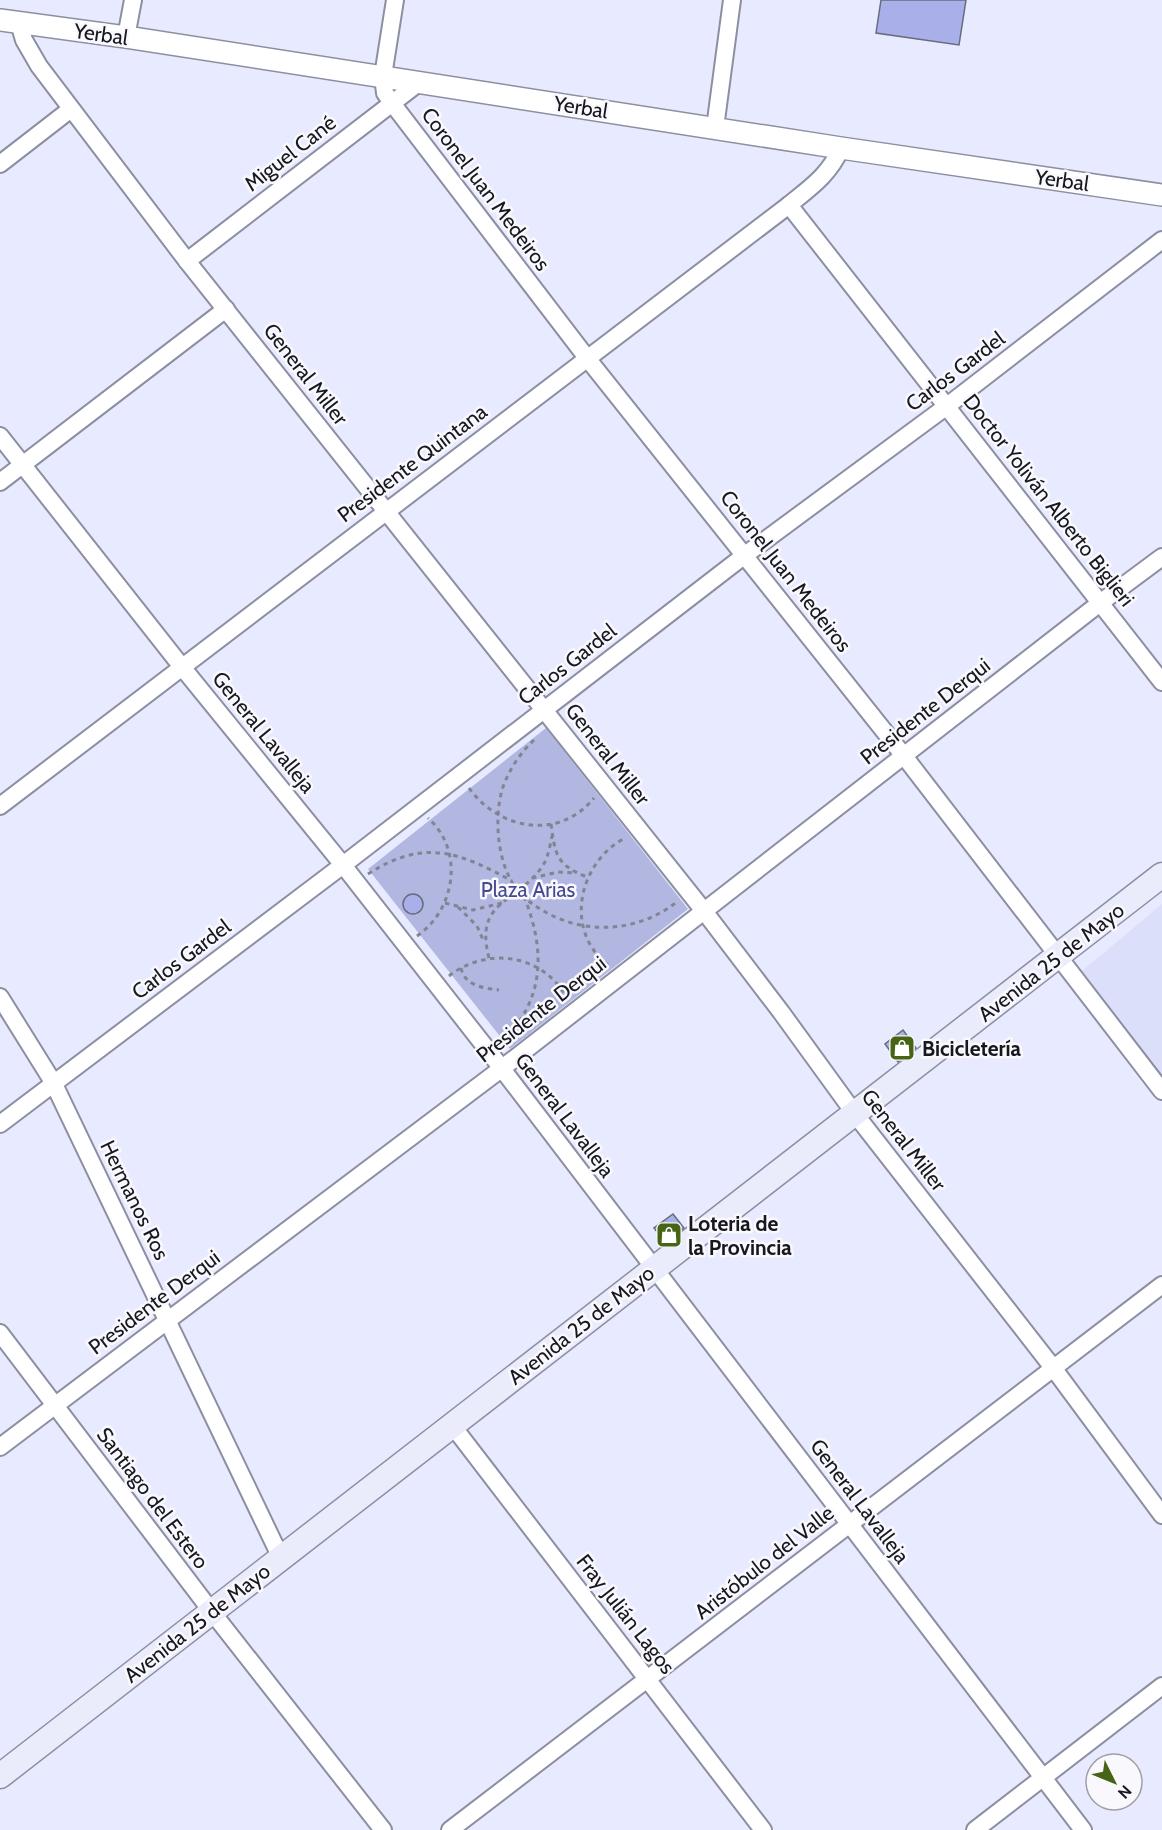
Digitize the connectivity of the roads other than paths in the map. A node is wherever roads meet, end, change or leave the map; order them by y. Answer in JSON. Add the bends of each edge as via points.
{"nodes":[{"id":1,"x":133,"y":0,"type":"edge"},
{"id":2,"x":395,"y":0,"type":"edge"},
{"id":3,"x":732,"y":0,"type":"edge"},
{"id":4,"x":9,"y":21,"type":"edge"},
{"id":5,"x":126,"y":37,"type":"junction"},
{"id":6,"x":382,"y":76,"type":"junction"},
{"id":7,"x":421,"y":81,"type":"junction"},
{"id":8,"x":392,"y":103,"type":"junction"},
{"id":9,"x":71,"y":109,"type":"junction"},
{"id":10,"x":715,"y":128,"type":"junction"},
{"id":11,"x":841,"y":148,"type":"junction"},
{"id":12,"x":0,"y":164,"type":"edge"},
{"id":13,"x":1162,"y":195,"type":"edge"},
{"id":14,"x":789,"y":205,"type":"junction"},
{"id":15,"x":1162,"y":240,"type":"edge"},
{"id":16,"x":187,"y":261,"type":"junction"},
{"id":17,"x":226,"y":309,"type":"junction"},
{"id":18,"x":587,"y":358,"type":"junction"},
{"id":19,"x":947,"y":406,"type":"junction"},
{"id":20,"x":0,"y":436,"type":"edge"},
{"id":21,"x":23,"y":465,"type":"junction"},
{"id":22,"x":0,"y":482,"type":"edge"},
{"id":23,"x":386,"y":511,"type":"junction"},
{"id":24,"x":745,"y":555,"type":"junction"},
{"id":25,"x":1162,"y":557,"type":"edge"},
{"id":26,"x":1100,"y":603,"type":"junction"},
{"id":27,"x":182,"y":667,"type":"junction"},
{"id":28,"x":1162,"y":682,"type":"edge"},
{"id":29,"x":549,"y":716,"type":"junction"},
{"id":30,"x":904,"y":756,"type":"junction"},
{"id":31,"x":0,"y":806,"type":"edge"},
{"id":32,"x":344,"y":865,"type":"junction"},
{"id":33,"x":1162,"y":875,"type":"edge"},
{"id":34,"x":704,"y":911,"type":"junction"},
{"id":35,"x":1058,"y":957,"type":"junction"},
{"id":36,"x":0,"y":997,"type":"edge"},
{"id":37,"x":501,"y":1069,"type":"junction"},
{"id":38,"x":53,"y":1083,"type":"junction"},
{"id":39,"x":1162,"y":1091,"type":"edge"},
{"id":40,"x":855,"y":1114,"type":"junction"},
{"id":41,"x":0,"y":1124,"type":"edge"},
{"id":42,"x":654,"y":1268,"type":"junction"},
{"id":43,"x":1162,"y":1286,"type":"edge"},
{"id":44,"x":169,"y":1320,"type":"junction"},
{"id":45,"x":0,"y":1333,"type":"edge"},
{"id":46,"x":1054,"y":1369,"type":"junction"},
{"id":47,"x":55,"y":1405,"type":"junction"},
{"id":48,"x":452,"y":1425,"type":"junction"},
{"id":49,"x":0,"y":1447,"type":"edge"},
{"id":50,"x":1162,"y":1515,"type":"edge"},
{"id":51,"x":849,"y":1525,"type":"junction"},
{"id":52,"x":281,"y":1558,"type":"junction"},
{"id":53,"x":212,"y":1612,"type":"junction"},
{"id":54,"x":648,"y":1680,"type":"junction"},
{"id":55,"x":1162,"y":1686,"type":"edge"},
{"id":56,"x":0,"y":1776,"type":"edge"},
{"id":57,"x":1043,"y":1778,"type":"junction"},
{"id":58,"x":383,"y":1830,"type":"edge"},
{"id":59,"x":450,"y":1830,"type":"edge"},
{"id":60,"x":763,"y":1830,"type":"edge"},
{"id":61,"x":975,"y":1830,"type":"edge"},
{"id":62,"x":1083,"y":1830,"type":"edge"}],
"edges":[{"from":1,"to":5,"type":"street"},
{"from":2,"to":6,"type":"street"},
{"from":3,"to":10,"type":"street"},
{"from":4,"to":5,"type":"street","name":"Yerbal"},
{"from":4,"to":9,"type":"street","name":"General Miller"},
{"from":5,"to":6,"type":"street","name":"Yerbal"},
{"from":6,"to":7,"type":"street","name":"Yerbal"},
{"from":6,"to":8,"type":"street","name":"Coronel Juan Medeiros","via":[[385,93]]},
{"from":7,"to":8,"type":"street","name":"Miguel Cané"},
{"from":7,"to":10,"type":"street","name":"Yerbal"},
{"from":8,"to":16,"type":"street","name":"Miguel Cané"},
{"from":8,"to":18,"type":"street","name":"Coronel Juan Medeiros"},
{"from":9,"to":12,"type":"street"},
{"from":9,"to":16,"type":"street","name":"General Miller"},
{"from":10,"to":11,"type":"street","name":"Yerbal"},
{"from":11,"to":13,"type":"street","name":"Yerbal"},
{"from":11,"to":14,"type":"street","name":"Presidente Quintana","via":[[826,174]]},
{"from":14,"to":18,"type":"street","name":"Presidente Quintana"},
{"from":14,"to":19,"type":"street","name":"Doctor Yoliván Alberto Biglieri"},
{"from":15,"to":19,"type":"street","name":"Carlos Gardel"},
{"from":16,"to":17,"type":"street","name":"General Miller"},
{"from":17,"to":21,"type":"street"},
{"from":17,"to":23,"type":"street","name":"General Miller"},
{"from":18,"to":23,"type":"street","name":"Presidente Quintana"},
{"from":18,"to":24,"type":"street","name":"Coronel Juan Medeiros"},
{"from":19,"to":24,"type":"street","name":"Carlos Gardel"},
{"from":19,"to":26,"type":"street","name":"Doctor Yoliván Alberto Biglieri"},
{"from":20,"to":21,"type":"street","name":"General Lavalleja"},
{"from":21,"to":22,"type":"street"},
{"from":21,"to":27,"type":"street","name":"General Lavalleja"},
{"from":23,"to":27,"type":"street","name":"Presidente Quintana"},
{"from":23,"to":29,"type":"street","name":"General Miller"},
{"from":24,"to":29,"type":"street","name":"Carlos Gardel"},
{"from":24,"to":30,"type":"street","name":"Coronel Juan Medeiros"},
{"from":25,"to":26,"type":"street","name":"Presidente Derqui"},
{"from":26,"to":28,"type":"street","name":"Doctor Yoliván Alberto Biglieri"},
{"from":26,"to":30,"type":"street","name":"Presidente Derqui"},
{"from":27,"to":31,"type":"street","name":"Presidente Quintana"},
{"from":27,"to":32,"type":"street","name":"General Lavalleja"},
{"from":29,"to":32,"type":"street","name":"Carlos Gardel","via":[[464,772]]},
{"from":29,"to":34,"type":"street","name":"General Miller"},
{"from":30,"to":34,"type":"street","name":"Presidente Derqui"},
{"from":30,"to":35,"type":"street","name":"Coronel Juan Medeiros"},
{"from":32,"to":37,"type":"street","name":"General Lavalleja"},
{"from":32,"to":38,"type":"street","name":"Carlos Gardel"},
{"from":33,"to":35,"type":"main road","name":"Avenida 25 de Mayo"},
{"from":34,"to":37,"type":"street","name":"Presidente Derqui"},
{"from":34,"to":40,"type":"street","name":"General Miller"},
{"from":35,"to":39,"type":"street","name":"Coronel Juan Medeiros"},
{"from":35,"to":40,"type":"main road","name":"Avenida 25 de Mayo"},
{"from":36,"to":38,"type":"street","name":"Hermanos Ros"},
{"from":37,"to":42,"type":"street","name":"General Lavalleja"},
{"from":37,"to":44,"type":"street","name":"Presidente Derqui"},
{"from":38,"to":41,"type":"street","name":"Carlos Gardel"},
{"from":38,"to":44,"type":"street","name":"Hermanos Ros"},
{"from":40,"to":42,"type":"main road","name":"Avenida 25 de Mayo"},
{"from":40,"to":46,"type":"street","name":"General Miller"},
{"from":42,"to":48,"type":"main road","name":"Avenida 25 de Mayo"},
{"from":42,"to":51,"type":"street","name":"General Lavalleja"},
{"from":43,"to":46,"type":"street","name":"Aristóbulo del Valle"},
{"from":44,"to":47,"type":"street","name":"Presidente Derqui"},
{"from":44,"to":52,"type":"street","name":"Hermanos Ros"},
{"from":45,"to":47,"type":"street","name":"Santiago del Estero"},
{"from":46,"to":50,"type":"street","name":"General Miller"},
{"from":46,"to":51,"type":"street","name":"Aristóbulo del Valle"},
{"from":47,"to":49,"type":"street","name":"Presidente Derqui"},
{"from":47,"to":53,"type":"street","name":"Santiago del Estero"},
{"from":48,"to":52,"type":"main road","name":"Avenida 25 de Mayo"},
{"from":48,"to":54,"type":"street","name":"Fray Julián Lagos"},
{"from":51,"to":54,"type":"street","name":"Aristóbulo del Valle"},
{"from":51,"to":57,"type":"street","name":"General Lavalleja"},
{"from":52,"to":53,"type":"main road","name":"Avenida 25 de Mayo"},
{"from":53,"to":56,"type":"main road","name":"Avenida 25 de Mayo"},
{"from":53,"to":58,"type":"street","name":"Santiago del Estero"},
{"from":54,"to":59,"type":"street","name":"Aristóbulo del Valle"},
{"from":54,"to":60,"type":"street","name":"Fray Julián Lagos"},
{"from":55,"to":57,"type":"street"},
{"from":57,"to":61,"type":"street"},
{"from":57,"to":62,"type":"street","name":"General Lavalleja"}]}
